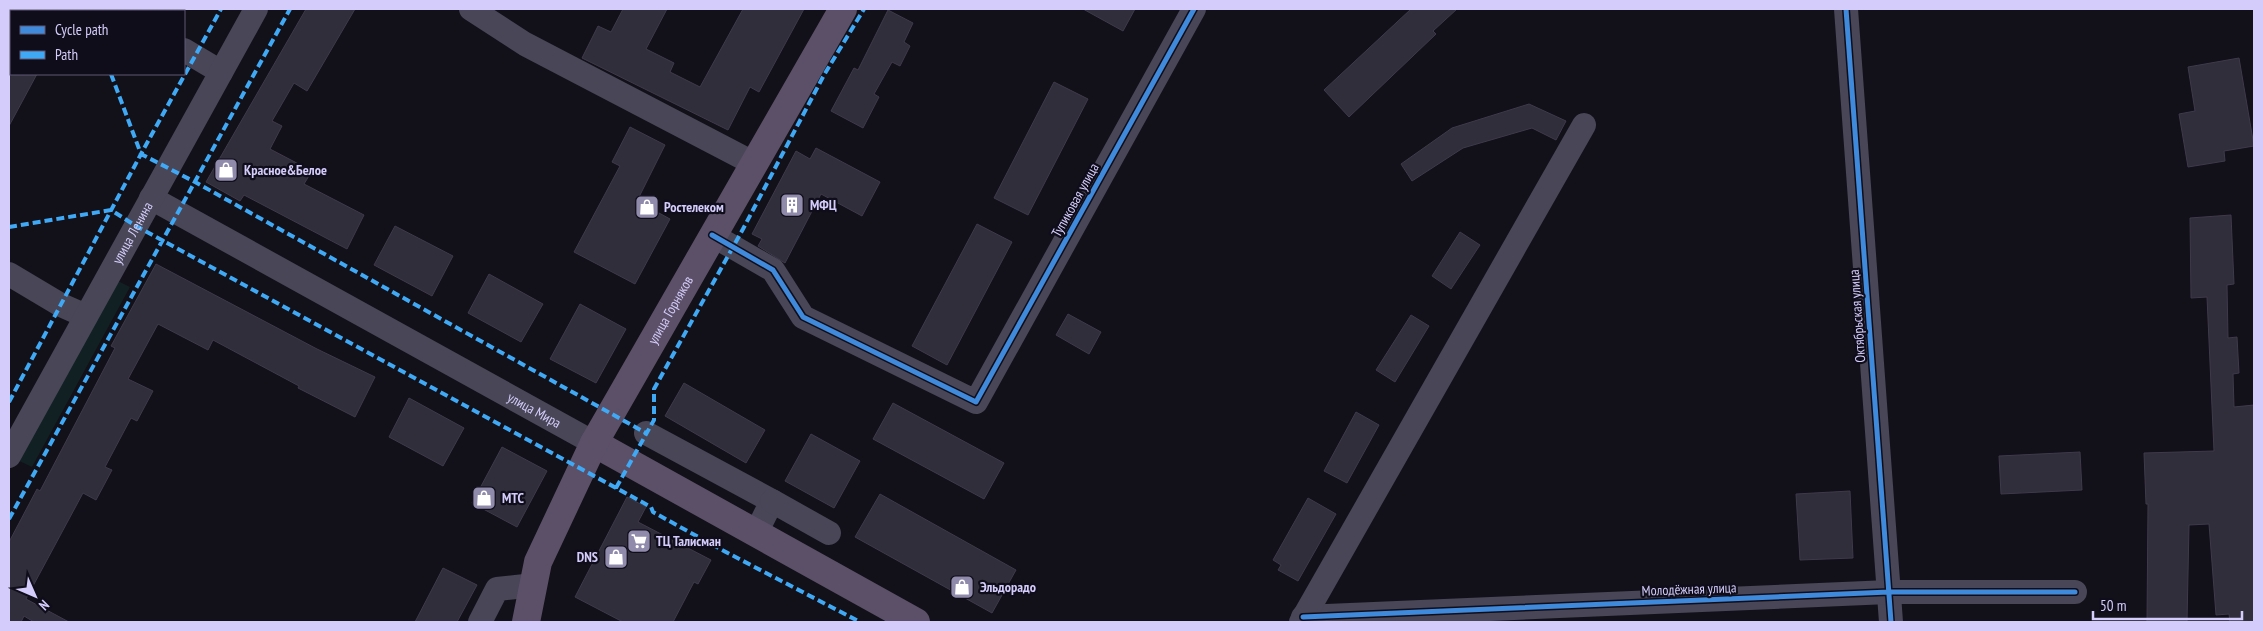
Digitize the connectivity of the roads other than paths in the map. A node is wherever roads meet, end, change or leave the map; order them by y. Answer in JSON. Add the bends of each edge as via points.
{"nodes":[{"id":1,"x":256,"y":9,"type":"edge"},
{"id":2,"x":471,"y":9,"type":"edge"},
{"id":3,"x":843,"y":9,"type":"edge"},
{"id":4,"x":1194,"y":9,"type":"edge"},
{"id":5,"x":1846,"y":9,"type":"edge"},
{"id":6,"x":185,"y":51,"type":"edge"},
{"id":7,"x":221,"y":72,"type":"junction"},
{"id":8,"x":1584,"y":125,"type":"dead end"},
{"id":9,"x":753,"y":163,"type":"junction"},
{"id":10,"x":151,"y":198,"type":"junction"},
{"id":11,"x":712,"y":236,"type":"junction"},
{"id":12,"x":9,"y":274,"type":"edge"},
{"id":13,"x":86,"y":316,"type":"junction"},
{"id":14,"x":646,"y":433,"type":"dead end"},
{"id":15,"x":594,"y":442,"type":"junction"},
{"id":16,"x":9,"y":456,"type":"edge"},
{"id":17,"x":772,"y":501,"type":"junction"},
{"id":18,"x":756,"y":533,"type":"junction"},
{"id":19,"x":829,"y":533,"type":"dead end"},
{"id":20,"x":534,"y":585,"type":"junction"},
{"id":21,"x":1889,"y":592,"type":"junction"},
{"id":22,"x":2075,"y":592,"type":"dead end"},
{"id":23,"x":1302,"y":620,"type":"edge"},
{"id":24,"x":480,"y":622,"type":"edge"},
{"id":25,"x":526,"y":622,"type":"edge"},
{"id":26,"x":916,"y":622,"type":"edge"},
{"id":27,"x":1891,"y":622,"type":"edge"}],
"edges":[{"from":1,"to":7,"type":"street","name":"улица Ленина"},
{"from":2,"to":9,"type":"street","via":[[525,44]]},
{"from":3,"to":9,"type":"main road","name":"улица Горняков"},
{"from":4,"to":11,"type":"street","name":"Тупиковая улица","via":[[976,402],[803,317],[773,270]]},
{"from":5,"to":21,"type":"street","name":"Октябрьская улица"},
{"from":6,"to":7,"type":"street"},
{"from":7,"to":10,"type":"street","name":"улица Ленина"},
{"from":8,"to":23,"type":"street"},
{"from":9,"to":11,"type":"main road","name":"улица Горняков"},
{"from":10,"to":13,"type":"street","name":"улица Ленина"},
{"from":10,"to":15,"type":"street","name":"улица Мира"},
{"from":11,"to":15,"type":"main road","name":"улица Горняков"},
{"from":12,"to":13,"type":"street"},
{"from":13,"to":16,"type":"street","name":"улица Ленина"},
{"from":14,"to":17,"type":"street"},
{"from":15,"to":18,"type":"main road","name":"улица Мира"},
{"from":15,"to":20,"type":"main road","name":"улица Горняков","via":[[538,562]]},
{"from":17,"to":18,"type":"street"},
{"from":17,"to":19,"type":"street"},
{"from":18,"to":26,"type":"main road","name":"улица Мира"},
{"from":20,"to":24,"type":"street","via":[[497,589]]},
{"from":20,"to":25,"type":"main road","name":"улица Горняков"},
{"from":21,"to":22,"type":"street","name":"Молодёжная улица"},
{"from":21,"to":23,"type":"street","name":"Молодёжная улица"},
{"from":21,"to":27,"type":"street","name":"Октябрьская улица"}]}
